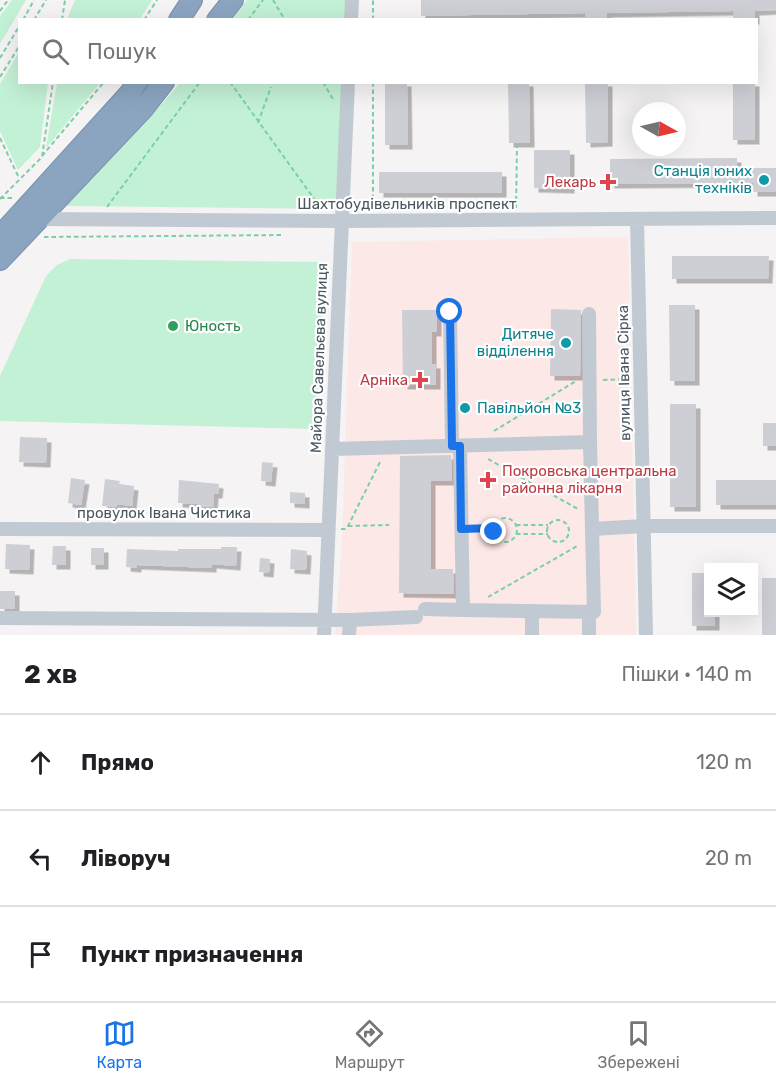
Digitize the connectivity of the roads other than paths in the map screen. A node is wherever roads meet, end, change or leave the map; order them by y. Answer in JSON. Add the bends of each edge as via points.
{"nodes":[{"id":1,"x":192,"y":0,"type":"edge"},
{"id":2,"x":233,"y":0,"type":"edge"},
{"id":3,"x":352,"y":0,"type":"edge"},
{"id":4,"x":180,"y":18,"type":"edge"},
{"id":5,"x":219,"y":18,"type":"edge"},
{"id":6,"x":351,"y":18,"type":"edge"},
{"id":7,"x":136,"y":84,"type":"edge"},
{"id":8,"x":162,"y":84,"type":"edge"},
{"id":9,"x":348,"y":84,"type":"edge"},
{"id":10,"x":776,"y":218,"type":"edge"},
{"id":11,"x":39,"y":219,"type":"junction"},
{"id":12,"x":637,"y":219,"type":"junction"},
{"id":13,"x":342,"y":221,"type":"junction"},
{"id":14,"x":0,"y":236,"type":"edge"},
{"id":15,"x":0,"y":260,"type":"edge"},
{"id":16,"x":450,"y":312,"type":"dead end"},
{"id":17,"x":589,"y":314,"type":"dead end"},
{"id":18,"x":590,"y":442,"type":"junction"},
{"id":19,"x":462,"y":446,"type":"junction"},
{"id":20,"x":332,"y":449,"type":"junction"},
{"id":21,"x":644,"y":526,"type":"junction"},
{"id":22,"x":776,"y":526,"type":"edge"},
{"id":23,"x":592,"y":528,"type":"junction"},
{"id":24,"x":0,"y":529,"type":"edge"},
{"id":25,"x":328,"y":530,"type":"junction"},
{"id":26,"x":463,"y":610,"type":"junction"},
{"id":27,"x":532,"y":611,"type":"junction"},
{"id":28,"x":589,"y":611,"type":"junction"},
{"id":29,"x":0,"y":618,"type":"edge"},
{"id":30,"x":325,"y":619,"type":"junction"},
{"id":31,"x":350,"y":620,"type":"junction"},
{"id":32,"x":324,"y":635,"type":"edge"},
{"id":33,"x":349,"y":635,"type":"edge"},
{"id":34,"x":532,"y":635,"type":"edge"},
{"id":35,"x":589,"y":635,"type":"edge"},
{"id":36,"x":646,"y":635,"type":"edge"}],
"edges":[{"from":1,"to":4,"type":"highway"},
{"from":2,"to":5,"type":"highway"},
{"from":3,"to":6,"type":"street"},
{"from":7,"to":14,"type":"highway"},
{"from":8,"to":11,"type":"highway"},
{"from":9,"to":13,"type":"street","name":"Майора Савельєва вулиця"},
{"from":10,"to":12,"type":"street","name":"Шахтобудівельників проспект"},
{"from":11,"to":13,"type":"street","name":"Шахтобудівельників проспект"},
{"from":11,"to":15,"type":"highway"},
{"from":12,"to":13,"type":"street","name":"Шахтобудівельників проспект"},
{"from":12,"to":21,"type":"street","name":"вулиця Івана Сірка"},
{"from":13,"to":20,"type":"street","name":"Майора Савельєва вулиця"},
{"from":16,"to":19,"type":"street"},
{"from":17,"to":18,"type":"street"},
{"from":18,"to":19,"type":"street"},
{"from":18,"to":23,"type":"street"},
{"from":19,"to":20,"type":"street"},
{"from":19,"to":26,"type":"street"},
{"from":20,"to":25,"type":"street","name":"Майора Савельєва вулиця"},
{"from":21,"to":22,"type":"street"},
{"from":21,"to":23,"type":"street"},
{"from":21,"to":36,"type":"street","name":"вулиця Івана Сірка"},
{"from":23,"to":28,"type":"street","via":[[594,612]]},
{"from":24,"to":25,"type":"street","name":"провулок Івана Чистика"},
{"from":25,"to":30,"type":"street","name":"Майора Савельєва вулиця"},
{"from":26,"to":27,"type":"street"},
{"from":26,"to":31,"type":"street"},
{"from":27,"to":28,"type":"street"},
{"from":27,"to":34,"type":"street"},
{"from":28,"to":35,"type":"street"},
{"from":29,"to":30,"type":"street"},
{"from":30,"to":31,"type":"street"},
{"from":30,"to":32,"type":"street","name":"Майора Савельєва вулиця"},
{"from":31,"to":33,"type":"street"}]}
